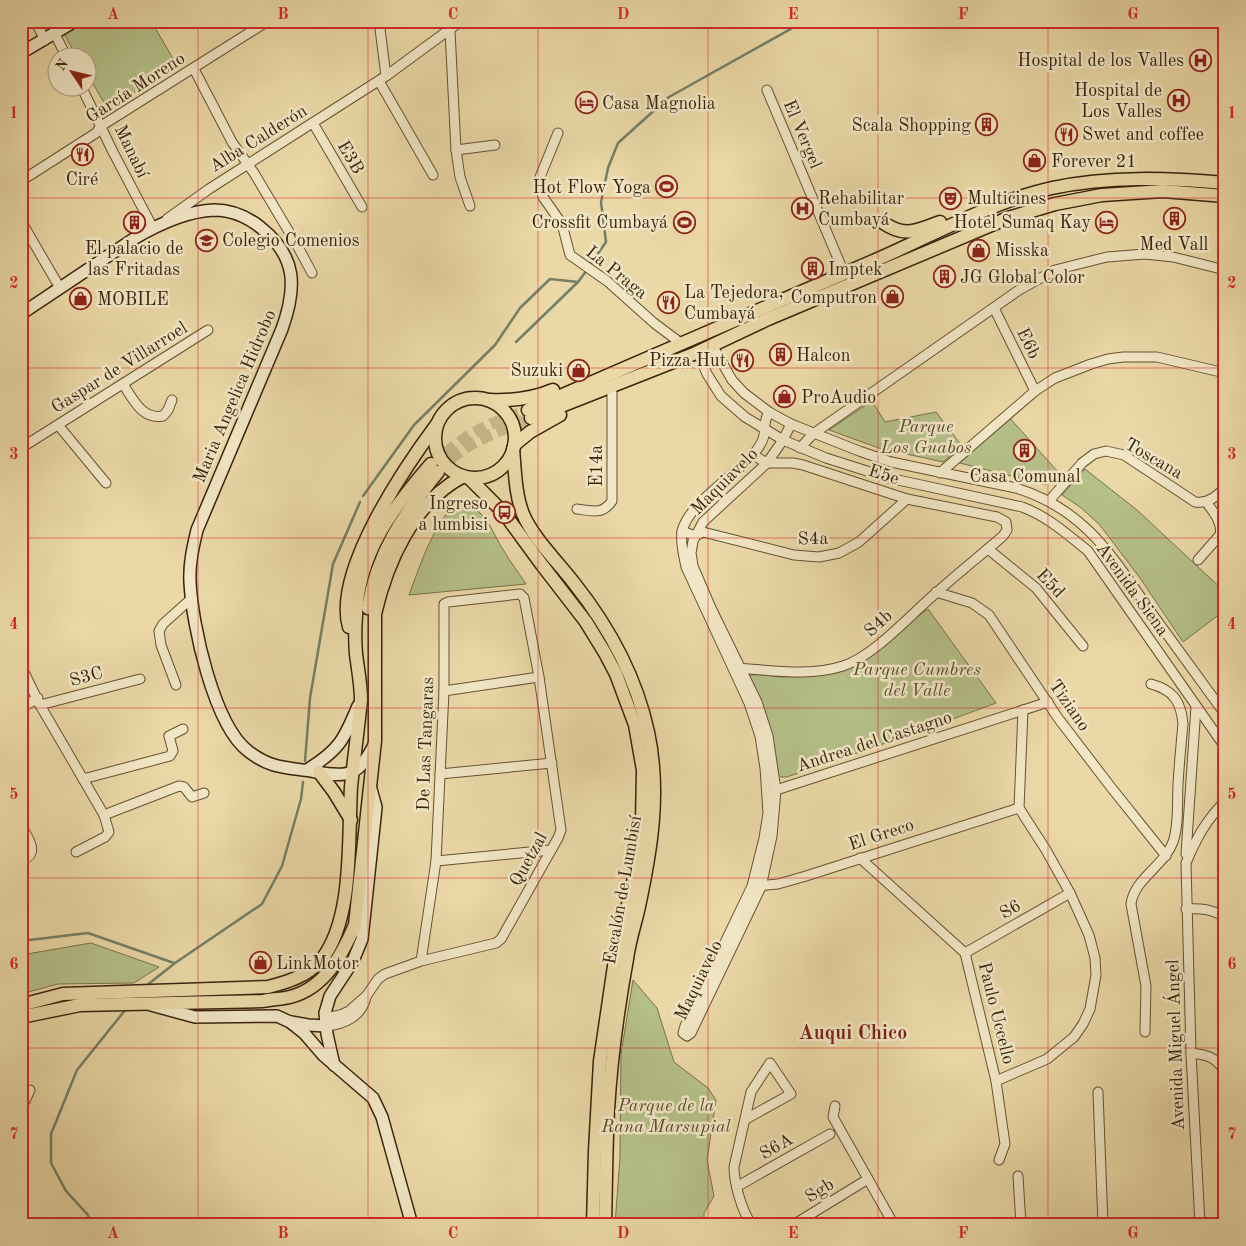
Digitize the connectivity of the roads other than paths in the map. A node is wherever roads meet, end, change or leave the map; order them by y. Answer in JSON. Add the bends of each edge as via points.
{"nodes":[{"id":1,"x":34,"y":21,"type":"edge"},
{"id":2,"x":75,"y":21,"type":"edge"},
{"id":3,"x":268,"y":21,"type":"edge"},
{"id":4,"x":379,"y":21,"type":"edge"},
{"id":5,"x":461,"y":21,"type":"edge"},
{"id":6,"x":450,"y":31,"type":"junction"},
{"id":7,"x":50,"y":37,"type":"junction"},
{"id":8,"x":59,"y":48,"type":"edge"},
{"id":9,"x":21,"y":53,"type":"edge"},
{"id":10,"x":194,"y":69,"type":"junction"},
{"id":11,"x":383,"y":79,"type":"junction"},
{"id":12,"x":767,"y":90,"type":"dead end"},
{"id":13,"x":87,"y":98,"type":"edge"},
{"id":14,"x":313,"y":123,"type":"junction"},
{"id":15,"x":101,"y":126,"type":"junction"},
{"id":16,"x":558,"y":133,"type":"dead end"},
{"id":17,"x":495,"y":145,"type":"dead end"},
{"id":18,"x":456,"y":150,"type":"junction"},
{"id":19,"x":248,"y":164,"type":"junction"},
{"id":20,"x":433,"y":174,"type":"dead end"},
{"id":21,"x":21,"y":181,"type":"edge"},
{"id":22,"x":1225,"y":183,"type":"edge"},
{"id":23,"x":1225,"y":196,"type":"edge"},
{"id":24,"x":470,"y":206,"type":"dead end"},
{"id":25,"x":362,"y":207,"type":"dead end"},
{"id":26,"x":967,"y":218,"type":"junction"},
{"id":27,"x":21,"y":221,"type":"edge"},
{"id":28,"x":882,"y":222,"type":"dead end"},
{"id":29,"x":155,"y":227,"type":"junction"},
{"id":30,"x":1225,"y":270,"type":"edge"},
{"id":31,"x":312,"y":273,"type":"dead end"},
{"id":32,"x":844,"y":273,"type":"junction"},
{"id":33,"x":60,"y":288,"type":"junction"},
{"id":34,"x":994,"y":308,"type":"junction"},
{"id":35,"x":21,"y":314,"type":"edge"},
{"id":36,"x":208,"y":330,"type":"dead end"},
{"id":37,"x":707,"y":332,"type":"junction"},
{"id":38,"x":678,"y":341,"type":"junction"},
{"id":39,"x":712,"y":345,"type":"junction"},
{"id":40,"x":697,"y":352,"type":"junction"},
{"id":41,"x":1225,"y":373,"type":"edge"},
{"id":42,"x":123,"y":384,"type":"junction"},
{"id":43,"x":612,"y":392,"type":"junction"},
{"id":44,"x":1035,"y":392,"type":"junction"},
{"id":45,"x":172,"y":400,"type":"dead end"},
{"id":46,"x":487,"y":400,"type":"junction"},
{"id":47,"x":769,"y":412,"type":"junction"},
{"id":48,"x":437,"y":424,"type":"junction"},
{"id":49,"x":791,"y":424,"type":"junction"},
{"id":50,"x":58,"y":425,"type":"junction"},
{"id":51,"x":765,"y":430,"type":"junction"},
{"id":52,"x":813,"y":434,"type":"junction"},
{"id":53,"x":783,"y":440,"type":"junction"},
{"id":54,"x":514,"y":447,"type":"junction"},
{"id":55,"x":21,"y":448,"type":"edge"},
{"id":56,"x":800,"y":448,"type":"junction"},
{"id":57,"x":753,"y":455,"type":"junction"},
{"id":58,"x":767,"y":463,"type":"junction"},
{"id":59,"x":940,"y":473,"type":"junction"},
{"id":60,"x":466,"y":477,"type":"junction"},
{"id":61,"x":106,"y":483,"type":"dead end"},
{"id":62,"x":1225,"y":487,"type":"edge"},
{"id":63,"x":907,"y":499,"type":"junction"},
{"id":64,"x":1049,"y":501,"type":"junction"},
{"id":65,"x":1206,"y":502,"type":"junction"},
{"id":66,"x":577,"y":509,"type":"dead end"},
{"id":67,"x":689,"y":517,"type":"junction"},
{"id":68,"x":1006,"y":522,"type":"joint"},
{"id":69,"x":682,"y":531,"type":"junction"},
{"id":70,"x":700,"y":531,"type":"junction"},
{"id":71,"x":988,"y":549,"type":"junction"},
{"id":72,"x":1198,"y":560,"type":"dead end"},
{"id":73,"x":936,"y":592,"type":"junction"},
{"id":74,"x":520,"y":594,"type":"joint"},
{"id":75,"x":192,"y":598,"type":"junction"},
{"id":76,"x":1083,"y":646,"type":"dead end"},
{"id":77,"x":374,"y":650,"type":"junction"},
{"id":78,"x":356,"y":653,"type":"junction"},
{"id":79,"x":21,"y":666,"type":"edge"},
{"id":80,"x":736,"y":668,"type":"junction"},
{"id":81,"x":540,"y":677,"type":"junction"},
{"id":82,"x":140,"y":679,"type":"dead end"},
{"id":83,"x":1151,"y":684,"type":"dead end"},
{"id":84,"x":176,"y":685,"type":"dead end"},
{"id":85,"x":444,"y":691,"type":"junction"},
{"id":86,"x":361,"y":700,"type":"junction"},
{"id":87,"x":39,"y":702,"type":"junction"},
{"id":88,"x":1048,"y":702,"type":"junction"},
{"id":89,"x":1196,"y":707,"type":"junction"},
{"id":90,"x":21,"y":708,"type":"edge"},
{"id":91,"x":1024,"y":710,"type":"junction"},
{"id":92,"x":1225,"y":714,"type":"edge"},
{"id":93,"x":182,"y":729,"type":"dead end"},
{"id":94,"x":375,"y":741,"type":"junction"},
{"id":95,"x":1225,"y":747,"type":"edge"},
{"id":96,"x":552,"y":764,"type":"junction"},
{"id":97,"x":310,"y":770,"type":"junction"},
{"id":98,"x":353,"y":773,"type":"junction"},
{"id":99,"x":440,"y":774,"type":"junction"},
{"id":100,"x":83,"y":778,"type":"junction"},
{"id":101,"x":370,"y":786,"type":"junction"},
{"id":102,"x":772,"y":791,"type":"junction"},
{"id":103,"x":204,"y":793,"type":"dead end"},
{"id":104,"x":1225,"y":801,"type":"edge"},
{"id":105,"x":1019,"y":808,"type":"junction"},
{"id":106,"x":104,"y":815,"type":"junction"},
{"id":107,"x":351,"y":820,"type":"junction"},
{"id":108,"x":21,"y":826,"type":"edge"},
{"id":109,"x":551,"y":850,"type":"junction"},
{"id":110,"x":76,"y":852,"type":"dead end"},
{"id":111,"x":1166,"y":856,"type":"junction"},
{"id":112,"x":860,"y":858,"type":"junction"},
{"id":113,"x":21,"y":860,"type":"edge"},
{"id":114,"x":436,"y":861,"type":"junction"},
{"id":115,"x":1186,"y":863,"type":"junction"},
{"id":116,"x":756,"y":886,"type":"junction"},
{"id":117,"x":1070,"y":893,"type":"junction"},
{"id":118,"x":1186,"y":909,"type":"junction"},
{"id":119,"x":1225,"y":917,"type":"edge"},
{"id":120,"x":965,"y":953,"type":"junction"},
{"id":121,"x":422,"y":961,"type":"junction"},
{"id":122,"x":136,"y":998,"type":"junction"},
{"id":123,"x":21,"y":1005,"type":"edge"},
{"id":124,"x":21,"y":1017,"type":"edge"},
{"id":125,"x":290,"y":1022,"type":"junction"},
{"id":126,"x":325,"y":1022,"type":"junction"},
{"id":127,"x":1145,"y":1032,"type":"dead end"},
{"id":128,"x":1191,"y":1053,"type":"junction"},
{"id":129,"x":334,"y":1065,"type":"junction"},
{"id":130,"x":1225,"y":1070,"type":"edge"},
{"id":131,"x":996,"y":1081,"type":"junction"},
{"id":132,"x":30,"y":1090,"type":"dead end"},
{"id":133,"x":1098,"y":1092,"type":"dead end"},
{"id":134,"x":835,"y":1106,"type":"dead end"},
{"id":135,"x":21,"y":1110,"type":"edge"},
{"id":136,"x":746,"y":1119,"type":"junction"},
{"id":137,"x":830,"y":1134,"type":"dead end"},
{"id":138,"x":998,"y":1160,"type":"dead end"},
{"id":139,"x":1018,"y":1176,"type":"dead end"},
{"id":140,"x":865,"y":1180,"type":"junction"},
{"id":141,"x":738,"y":1186,"type":"junction"},
{"id":142,"x":412,"y":1225,"type":"edge"},
{"id":143,"x":593,"y":1225,"type":"edge"},
{"id":144,"x":605,"y":1225,"type":"edge"},
{"id":145,"x":752,"y":1225,"type":"edge"},
{"id":146,"x":793,"y":1225,"type":"edge"},
{"id":147,"x":894,"y":1225,"type":"edge"},
{"id":148,"x":1021,"y":1225,"type":"edge"},
{"id":149,"x":1103,"y":1225,"type":"edge"},
{"id":150,"x":1200,"y":1225,"type":"edge"}],
"edges":[{"from":1,"to":7,"type":"street"},
{"from":2,"to":7,"type":"street"},
{"from":3,"to":10,"type":"street","name":"García Moreno"},
{"from":4,"to":11,"type":"street"},
{"from":5,"to":6,"type":"street","name":"Alba Calderón"},
{"from":6,"to":11,"type":"street","name":"Alba Calderón"},
{"from":6,"to":18,"type":"street"},
{"from":7,"to":8,"type":"street"},
{"from":7,"to":9,"type":"street"},
{"from":10,"to":15,"type":"street","name":"García Moreno"},
{"from":10,"to":19,"type":"street","via":[[232,142]]},
{"from":11,"to":14,"type":"street","name":"Alba Calderón"},
{"from":11,"to":20,"type":"street"},
{"from":12,"to":32,"type":"street","name":"El Vergel"},
{"from":13,"to":15,"type":"street","name":"Manabí"},
{"from":14,"to":19,"type":"street","name":"Alba Calderón"},
{"from":14,"to":25,"type":"street","name":"E3B"},
{"from":15,"to":21,"type":"street","name":"García Moreno"},
{"from":15,"to":29,"type":"street","name":"Manabí"},
{"from":16,"to":38,"type":"street","name":"La Praga","via":[[539,186],[562,224],[570,255],[603,278]]},
{"from":17,"to":18,"type":"street"},
{"from":18,"to":24,"type":"street","via":[[460,177]]},
{"from":19,"to":29,"type":"street","name":"Alba Calderón"},
{"from":19,"to":31,"type":"street"},
{"from":22,"to":26,"type":"main road","via":[[1163,178],[1074,184],[1039,191]]},
{"from":23,"to":39,"type":"main road","via":[[1163,191],[1055,204],[999,221]]},
{"from":26,"to":28,"type":"main road","via":[[946,220],[912,232],[892,229]]},
{"from":26,"to":32,"type":"main road"},
{"from":27,"to":33,"type":"street"},
{"from":29,"to":33,"type":"street","name":"Maria Angelica Hidrobo"},
{"from":29,"to":75,"type":"street","name":"Maria Angelica Hidrobo","via":[[198,212],[235,213],[253,221],[281,247],[292,282],[290,306],[282,329],[197,530],[191,559]]},
{"from":30,"to":34,"type":"street","via":[[1173,257],[1145,254],[1107,257],[1055,270]]},
{"from":32,"to":37,"type":"main road"},
{"from":33,"to":35,"type":"street","name":"Maria Angelica Hidrobo"},
{"from":34,"to":44,"type":"street","name":"E6b"},
{"from":34,"to":52,"type":"street"},
{"from":36,"to":42,"type":"street","name":"Gaspar de Villarroel"},
{"from":37,"to":38,"type":"main road"},
{"from":37,"to":40,"type":"main road","via":[[530,414]]},
{"from":38,"to":46,"type":"main road","via":[[644,351],[541,396],[524,400]]},
{"from":39,"to":40,"type":"main road"},
{"from":39,"to":47,"type":"street","name":"Avenida Siena","via":[[732,380]]},
{"from":40,"to":43,"type":"main road"},
{"from":40,"to":51,"type":"street","name":"Avenida Siena","via":[[721,396]]},
{"from":41,"to":44,"type":"street","via":[[1157,357],[1123,357],[1070,371]]},
{"from":42,"to":45,"type":"street","via":[[145,413],[154,418],[163,416]]},
{"from":42,"to":50,"type":"street","name":"Gaspar de Villarroel"},
{"from":43,"to":54,"type":"main road","via":[[551,419]]},
{"from":43,"to":66,"type":"street","name":"E14a","via":[[612,500],[603,510]]},
{"from":44,"to":59,"type":"street"},
{"from":46,"to":48,"type":"main road","via":[[477,398],[458,402]]},
{"from":46,"to":54,"type":"main road","via":[[506,412],[514,433]]},
{"from":47,"to":49,"type":"street","name":"Avenida Siena"},
{"from":47,"to":51,"type":"street","name":"Maquiavelo"},
{"from":48,"to":60,"type":"main road","via":[[434,437],[442,462],[451,471]]},
{"from":48,"to":78,"type":"main road","via":[[370,531],[355,563],[347,591],[347,622]]},
{"from":49,"to":52,"type":"street","name":"Avenida Siena"},
{"from":49,"to":53,"type":"street","name":"Maquiavelo"},
{"from":50,"to":55,"type":"street","name":"Gaspar de Villarroel"},
{"from":50,"to":61,"type":"street"},
{"from":51,"to":53,"type":"street","name":"Avenida Siena"},
{"from":51,"to":57,"type":"street","name":"Maquiavelo"},
{"from":52,"to":56,"type":"street"},
{"from":52,"to":59,"type":"street","name":"Avenida Siena","via":[[877,458]]},
{"from":53,"to":56,"type":"street","name":"Avenida Siena"},
{"from":53,"to":58,"type":"street","name":"Maquiavelo"},
{"from":54,"to":60,"type":"main road","via":[[508,460],[496,471],[480,478]]},
{"from":54,"to":144,"type":"main road","name":"Escalón de Lumbisí","via":[[523,515],[597,612],[617,646],[642,707],[654,763],[652,836],[627,958],[608,1109]]},
{"from":56,"to":89,"type":"street","name":"Avenida Siena","via":[[888,478],[1009,503],[1045,518],[1088,551]]},
{"from":57,"to":58,"type":"street","name":"E5e"},
{"from":57,"to":67,"type":"street","name":"Maquiavelo"},
{"from":58,"to":63,"type":"street","name":"E5e","via":[[803,465]]},
{"from":58,"to":70,"type":"street","name":"Maquiavelo"},
{"from":59,"to":64,"type":"street","name":"Avenida Siena","via":[[1016,488]]},
{"from":60,"to":77,"type":"main road","via":[[448,484],[429,502],[392,560],[375,614]]},
{"from":60,"to":143,"type":"main road","name":"Escalón de Lumbisí","via":[[504,513],[586,622],[616,674],[635,725],[642,770],[642,823],[639,856],[614,966],[600,1061]]},
{"from":62,"to":65,"type":"street"},
{"from":63,"to":68,"type":"street","name":"E5e","via":[[988,515]]},
{"from":63,"to":70,"type":"street","name":"S4a","via":[[860,542],[839,553],[819,557],[794,555]]},
{"from":64,"to":65,"type":"street","name":"Toscana","via":[[1082,463],[1094,454],[1106,451],[1124,455],[1195,502]]},
{"from":64,"to":92,"type":"street","name":"Avenida Siena","via":[[1073,516],[1100,541]]},
{"from":65,"to":72,"type":"street","via":[[1221,530]]},
{"from":67,"to":69,"type":"street","name":"Maquiavelo"},
{"from":67,"to":70,"type":"street","name":"S4a"},
{"from":68,"to":71,"type":"street","name":"S4b","via":[[1008,530]]},
{"from":69,"to":70,"type":"street","name":"S4a"},
{"from":69,"to":80,"type":"street","name":"Maquiavelo","via":[[686,566]]},
{"from":70,"to":80,"type":"street","name":"Maquiavelo","via":[[691,553],[693,566]]},
{"from":71,"to":73,"type":"street","name":"S4b"},
{"from":71,"to":76,"type":"street","name":"E5d","via":[[1036,588]]},
{"from":73,"to":80,"type":"street","name":"S4b","via":[[874,649],[856,661],[829,669],[806,671]]},
{"from":73,"to":88,"type":"street","name":"Tiziano","via":[[972,603],[989,615]]},
{"from":74,"to":81,"type":"street","name":"Quetzal","via":[[524,598]]},
{"from":74,"to":85,"type":"street","name":"De Las Tangaras","via":[[444,604]]},
{"from":75,"to":84,"type":"street","via":[[159,631]]},
{"from":75,"to":97,"type":"street","name":"Maria Angelica Hidrobo","via":[[198,640],[221,711],[239,742],[247,751],[275,766]]},
{"from":77,"to":78,"type":"main road","via":[[368,610],[376,572],[393,533],[434,468],[401,499],[364,566],[357,593]]},
{"from":77,"to":94,"type":"main road"},
{"from":78,"to":86,"type":"main road"},
{"from":79,"to":87,"type":"street"},
{"from":80,"to":102,"type":"street","name":"Maquiavelo","via":[[760,736]]},
{"from":81,"to":85,"type":"street"},
{"from":81,"to":96,"type":"street","name":"Quetzal"},
{"from":82,"to":87,"type":"street","name":"S3C"},
{"from":83,"to":111,"type":"street","via":[[1173,695],[1182,719],[1176,822],[1173,842]]},
{"from":85,"to":99,"type":"street","name":"De Las Tangaras"},
{"from":86,"to":97,"type":"street","via":[[337,748]]},
{"from":86,"to":98,"type":"main road"},
{"from":87,"to":90,"type":"street","name":"S3C"},
{"from":87,"to":100,"type":"street"},
{"from":88,"to":91,"type":"street","name":"Andrea del Castagno"},
{"from":88,"to":111,"type":"street","name":"Tiziano"},
{"from":89,"to":95,"type":"street","name":"Avenida Siena"},
{"from":89,"to":115,"type":"street","name":"Avenida Miguel Ángel"},
{"from":91,"to":102,"type":"street","name":"Andrea del Castagno"},
{"from":91,"to":105,"type":"street"},
{"from":93,"to":100,"type":"street","via":[[169,736],[173,751],[170,756]]},
{"from":94,"to":98,"type":"street","via":[[366,761]]},
{"from":94,"to":101,"type":"main road"},
{"from":96,"to":99,"type":"street"},
{"from":96,"to":109,"type":"street","name":"Quetzal","via":[[561,830]]},
{"from":97,"to":98,"type":"street","name":"Maria Angelica Hidrobo"},
{"from":97,"to":107,"type":"main road","via":[[334,792]]},
{"from":98,"to":107,"type":"main road"},
{"from":99,"to":114,"type":"street","name":"De Las Tangaras"},
{"from":100,"to":106,"type":"street"},
{"from":101,"to":122,"type":"main road","via":[[355,925],[344,950],[321,980],[290,997],[264,1000]]},
{"from":101,"to":126,"type":"street","via":[[376,807],[362,939],[353,961],[330,996]]},
{"from":102,"to":116,"type":"street","name":"Maquiavelo"},
{"from":103,"to":106,"type":"street","via":[[192,797],[179,786]]},
{"from":104,"to":115,"type":"street","name":"Avenida Miguel Ángel","via":[[1196,837]]},
{"from":105,"to":112,"type":"street","name":"El Greco"},
{"from":105,"to":117,"type":"street"},
{"from":106,"to":110,"type":"street","via":[[109,832]]},
{"from":107,"to":122,"type":"main road","via":[[340,921],[326,953],[308,972],[268,987]]},
{"from":108,"to":113,"type":"street","via":[[32,843],[29,856]]},
{"from":109,"to":114,"type":"street"},
{"from":109,"to":121,"type":"street","name":"Quetzal","via":[[501,939],[496,943]]},
{"from":111,"to":127,"type":"street","via":[[1136,889],[1131,904],[1146,986]]},
{"from":112,"to":116,"type":"street","name":"El Greco","via":[[797,879]]},
{"from":112,"to":120,"type":"street","name":"Paulo Uccello"},
{"from":114,"to":121,"type":"street","name":"De Las Tangaras"},
{"from":115,"to":118,"type":"street","name":"Avenida Miguel Ángel"},
{"from":116,"to":116,"type":"street","name":"Maquiavelo","via":[[685,1026],[683,1032],[686,1036],[691,1033]]},
{"from":117,"to":120,"type":"street","name":"S6"},
{"from":117,"to":131,"type":"street","via":[[1089,935],[1095,958],[1096,975],[1090,1009],[1083,1024],[1063,1048],[1047,1059]]},
{"from":118,"to":119,"type":"street","via":[[1202,908]]},
{"from":118,"to":128,"type":"street","name":"Avenida Miguel Ángel"},
{"from":120,"to":131,"type":"street","name":"Paulo Uccello"},
{"from":121,"to":126,"type":"street","name":"Quetzal","via":[[378,979],[364,1004],[342,1024]]},
{"from":122,"to":123,"type":"main road","via":[[63,994]]},
{"from":122,"to":124,"type":"main road","via":[[80,1004]]},
{"from":122,"to":125,"type":"street","via":[[195,1017],[271,1016]]},
{"from":125,"to":126,"type":"street","via":[[308,1025]]},
{"from":125,"to":129,"type":"street"},
{"from":126,"to":129,"type":"street"},
{"from":128,"to":130,"type":"street","via":[[1217,1060]]},
{"from":128,"to":150,"type":"street","name":"Avenida Miguel Ángel"},
{"from":129,"to":142,"type":"street","via":[[368,1093],[378,1109]]},
{"from":131,"to":138,"type":"street","name":"Paulo Uccello","via":[[1005,1144]]},
{"from":132,"to":135,"type":"street"},
{"from":133,"to":149,"type":"street"},
{"from":134,"to":140,"type":"street","via":[[833,1117]]},
{"from":136,"to":136,"type":"street","via":[[791,1094],[770,1063],[751,1092]]},
{"from":136,"to":141,"type":"street","via":[[734,1167]]},
{"from":137,"to":141,"type":"street","name":"S6A"},
{"from":139,"to":148,"type":"street"},
{"from":140,"to":146,"type":"street","name":"Sgb"},
{"from":140,"to":147,"type":"street"},
{"from":141,"to":145,"type":"street","via":[[744,1212]]}]}
